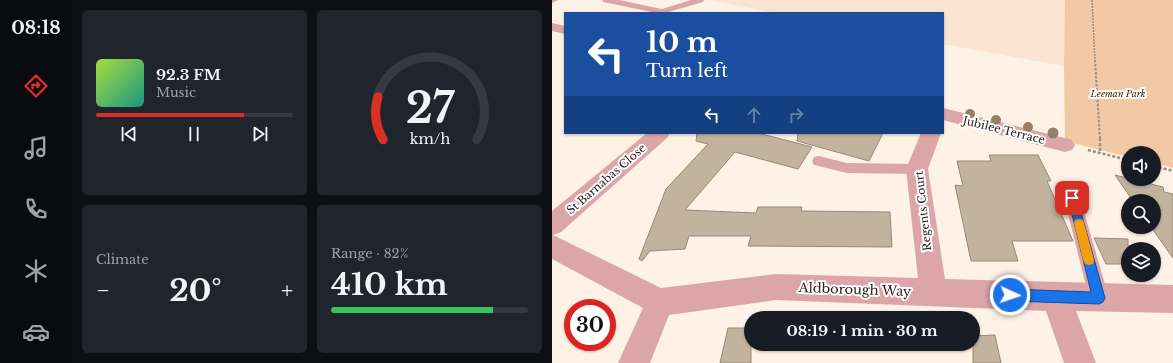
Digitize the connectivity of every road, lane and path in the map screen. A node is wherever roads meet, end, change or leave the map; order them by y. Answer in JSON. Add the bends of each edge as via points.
{"nodes":[{"id":1,"x":606,"y":0,"type":"edge"},
{"id":2,"x":700,"y":0,"type":"edge"},
{"id":3,"x":1092,"y":0,"type":"edge"},
{"id":4,"x":658,"y":12,"type":"edge"},
{"id":5,"x":552,"y":27,"type":"edge"},
{"id":6,"x":564,"y":30,"type":"edge"},
{"id":7,"x":944,"y":114,"type":"edge"},
{"id":8,"x":659,"y":134,"type":"edge"},
{"id":9,"x":931,"y":134,"type":"edge"},
{"id":10,"x":1065,"y":145,"type":"joint"},
{"id":11,"x":1100,"y":153,"type":"junction"},
{"id":12,"x":1121,"y":158,"type":"edge"},
{"id":13,"x":819,"y":161,"type":"dead end"},
{"id":14,"x":1161,"y":168,"type":"edge"},
{"id":15,"x":917,"y":169,"type":"junction"},
{"id":16,"x":1173,"y":171,"type":"edge"},
{"id":17,"x":1072,"y":198,"type":"dead end"},
{"id":18,"x":552,"y":225,"type":"edge"},
{"id":19,"x":552,"y":246,"type":"edge"},
{"id":20,"x":933,"y":292,"type":"junction"},
{"id":21,"x":1056,"y":297,"type":"junction"},
{"id":22,"x":1099,"y":298,"type":"junction"},
{"id":23,"x":1173,"y":299,"type":"edge"},
{"id":24,"x":660,"y":302,"type":"junction"},
{"id":25,"x":634,"y":363,"type":"edge"},
{"id":26,"x":1080,"y":363,"type":"edge"}],
"edges":[{"from":1,"to":4,"type":"lane"},
{"from":2,"to":4,"type":"lane"},
{"from":3,"to":11,"type":"path"},
{"from":5,"to":6,"type":"street"},
{"from":7,"to":10,"type":"street","name":"Jubilee Terrace"},
{"from":8,"to":18,"type":"street","name":"St Barnabas Close"},
{"from":9,"to":15,"type":"street","name":"Regents Court"},
{"from":10,"to":11,"type":"path"},
{"from":11,"to":12,"type":"path"},
{"from":13,"to":15,"type":"lane","via":[[847,168]]},
{"from":14,"to":16,"type":"path"},
{"from":15,"to":20,"type":"street","name":"Regents Court"},
{"from":17,"to":22,"type":"lane"},
{"from":19,"to":24,"type":"street"},
{"from":20,"to":21,"type":"street","name":"Aldborough Way"},
{"from":20,"to":24,"type":"street","name":"Aldborough Way","via":[[776,287]]},
{"from":21,"to":22,"type":"street","name":"Aldborough Way"},
{"from":21,"to":26,"type":"street"},
{"from":22,"to":23,"type":"street","name":"Aldborough Way"},
{"from":24,"to":25,"type":"street"}]}
